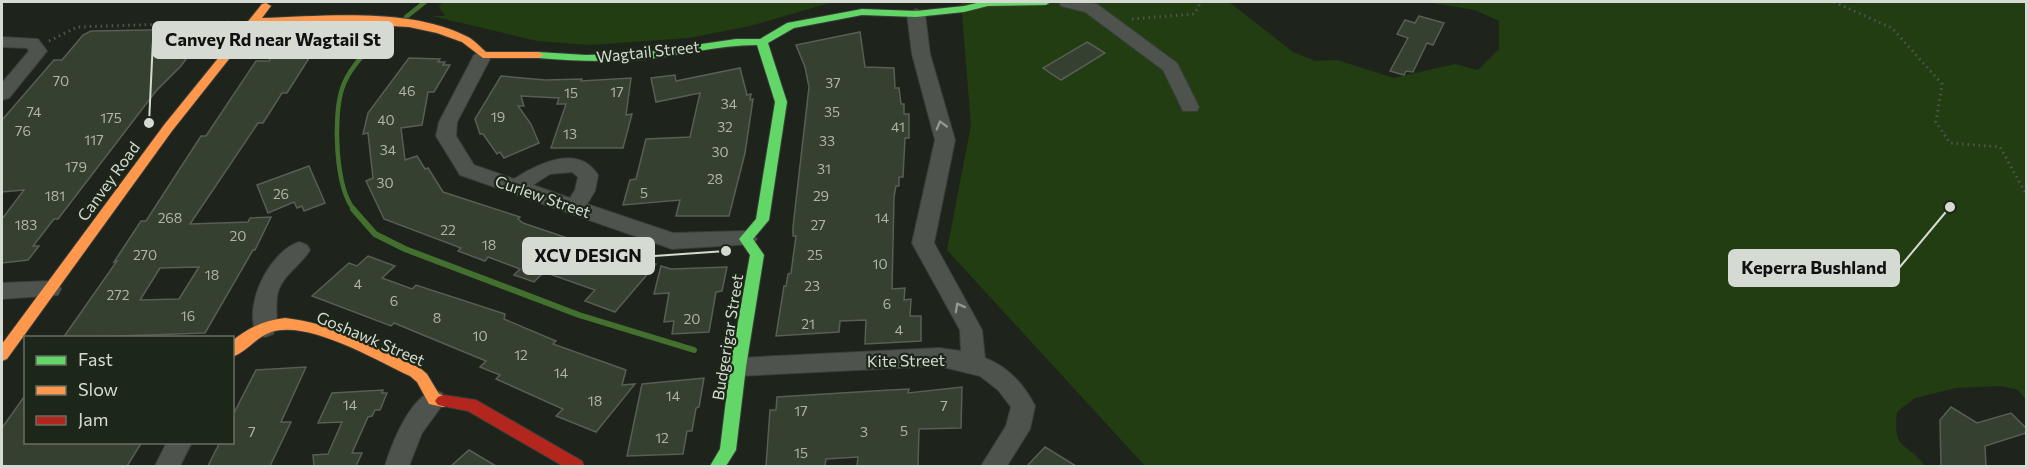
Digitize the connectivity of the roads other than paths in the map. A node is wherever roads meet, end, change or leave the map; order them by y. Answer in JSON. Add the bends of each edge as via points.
{"nodes":[{"id":1,"x":270,"y":2,"type":"edge"},
{"id":2,"x":1046,"y":2,"type":"edge"},
{"id":3,"x":1066,"y":2,"type":"edge"},
{"id":4,"x":916,"y":14,"type":"junction"},
{"id":5,"x":253,"y":22,"type":"junction"},
{"id":6,"x":2,"y":42,"type":"edge"},
{"id":7,"x":762,"y":42,"type":"junction"},
{"id":8,"x":483,"y":55,"type":"junction"},
{"id":9,"x":2,"y":94,"type":"edge"},
{"id":10,"x":1190,"y":107,"type":"dead end"},
{"id":11,"x":516,"y":187,"type":"junction"},
{"id":12,"x":574,"y":207,"type":"junction"},
{"id":13,"x":746,"y":239,"type":"junction"},
{"id":14,"x":299,"y":250,"type":"dead end"},
{"id":15,"x":50,"y":290,"type":"junction"},
{"id":16,"x":2,"y":291,"type":"edge"},
{"id":17,"x":266,"y":328,"type":"junction"},
{"id":18,"x":234,"y":349,"type":"edge"},
{"id":19,"x":2,"y":355,"type":"edge"},
{"id":20,"x":974,"y":363,"type":"junction"},
{"id":21,"x":738,"y":367,"type":"junction"},
{"id":22,"x":434,"y":400,"type":"junction"},
{"id":23,"x":179,"y":444,"type":"edge"},
{"id":24,"x":167,"y":466,"type":"edge"},
{"id":25,"x":396,"y":466,"type":"edge"},
{"id":26,"x":576,"y":466,"type":"edge"},
{"id":27,"x":718,"y":466,"type":"edge"},
{"id":28,"x":994,"y":466,"type":"edge"}],
"edges":[{"from":1,"to":5,"type":"street","name":"Canvey Road"},
{"from":2,"to":4,"type":"street","name":"Wagtail Street","via":[[988,3]]},
{"from":3,"to":10,"type":"street","via":[[1091,9],[1171,67]]},
{"from":4,"to":7,"type":"street","name":"Wagtail Street","via":[[862,12],[791,25]]},
{"from":20,"to":4,"type":"street","one_way":true,"via":[[971,330],[923,243],[945,141],[921,54]]},
{"from":5,"to":8,"type":"street","via":[[358,18],[408,22],[476,44]]},
{"from":5,"to":15,"type":"street","name":"Canvey Road","via":[[168,128]]},
{"from":6,"to":9,"type":"street","via":[[27,42],[38,48],[34,58]]},
{"from":7,"to":8,"type":"street","name":"Wagtail Street","via":[[640,56]]},
{"from":7,"to":13,"type":"street","via":[[780,102],[762,220]]},
{"from":8,"to":11,"type":"street","name":"Curlew Street","via":[[448,122],[446,136],[467,170]]},
{"from":11,"to":12,"type":"street","name":"Curlew Street"},
{"from":11,"to":12,"type":"street","via":[[545,168],[576,165],[588,175],[588,183]]},
{"from":12,"to":13,"type":"street","name":"Curlew Street","via":[[672,241]]},
{"from":13,"to":21,"type":"street","name":"Budgerigar Street","via":[[757,255]]},
{"from":14,"to":17,"type":"street","via":[[268,286],[262,303]]},
{"from":15,"to":16,"type":"street"},
{"from":15,"to":19,"type":"street","name":"Canvey Road"},
{"from":17,"to":18,"type":"street"},
{"from":17,"to":22,"type":"street","name":"Goshawk Street","via":[[287,324],[307,327],[415,372],[426,382]]},
{"from":20,"to":21,"type":"street","name":"Kite Street","via":[[939,357]]},
{"from":20,"to":28,"type":"street","name":"Kite Street","via":[[990,367],[1007,382],[1023,406],[1018,429]]},
{"from":21,"to":27,"type":"street","name":"Budgerigar Street","via":[[728,450]]},
{"from":22,"to":25,"type":"street","via":[[412,428]]},
{"from":22,"to":26,"type":"street","via":[[471,405]]},
{"from":23,"to":24,"type":"street"}]}
